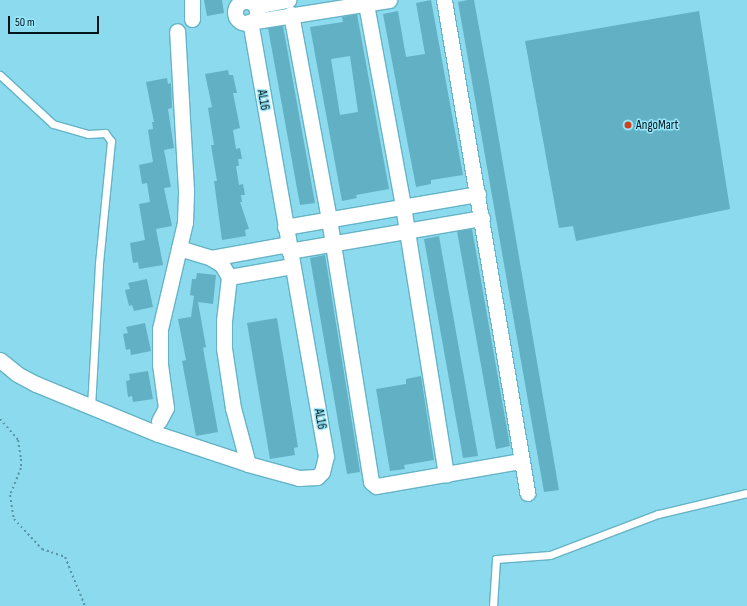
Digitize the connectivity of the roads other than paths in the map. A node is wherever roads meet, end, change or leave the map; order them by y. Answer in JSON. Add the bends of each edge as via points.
{"nodes":[{"id":1,"x":192,"y":0,"type":"edge"},
{"id":2,"x":389,"y":0,"type":"edge"},
{"id":3,"x":444,"y":0,"type":"edge"},
{"id":4,"x":247,"y":2,"type":"edge"},
{"id":5,"x":366,"y":4,"type":"junction"},
{"id":6,"x":289,"y":7,"type":"edge"},
{"id":7,"x":192,"y":19,"type":"dead end"},
{"id":8,"x":250,"y":22,"type":"junction"},
{"id":9,"x":177,"y":31,"type":"dead end"},
{"id":10,"x":0,"y":76,"type":"edge"},
{"id":11,"x":478,"y":194,"type":"junction"},
{"id":12,"x":403,"y":206,"type":"junction"},
{"id":13,"x":482,"y":218,"type":"junction"},
{"id":14,"x":329,"y":219,"type":"junction"},
{"id":15,"x":285,"y":227,"type":"junction"},
{"id":16,"x":407,"y":230,"type":"junction"},
{"id":17,"x":333,"y":243,"type":"junction"},
{"id":18,"x":289,"y":247,"type":"junction"},
{"id":19,"x":179,"y":248,"type":"junction"},
{"id":20,"x":211,"y":258,"type":"junction"},
{"id":21,"x":292,"y":266,"type":"junction"},
{"id":22,"x":229,"y":278,"type":"junction"},
{"id":23,"x":0,"y":360,"type":"edge"},
{"id":24,"x":91,"y":406,"type":"junction"},
{"id":25,"x":159,"y":421,"type":"dead end"},
{"id":26,"x":521,"y":461,"type":"junction"},
{"id":27,"x":248,"y":464,"type":"junction"},
{"id":28,"x":446,"y":475,"type":"junction"},
{"id":29,"x":528,"y":493,"type":"dead end"},
{"id":30,"x":747,"y":493,"type":"edge"},
{"id":31,"x":493,"y":606,"type":"edge"}],
"edges":[{"from":1,"to":7,"type":"street"},
{"from":2,"to":5,"type":"street"},
{"from":3,"to":11,"type":"street"},
{"from":4,"to":6,"type":"street"},
{"from":4,"to":8,"type":"street","via":[[235,10],[242,22]]},
{"from":5,"to":6,"type":"street"},
{"from":5,"to":12,"type":"street"},
{"from":6,"to":8,"type":"street"},
{"from":6,"to":14,"type":"street"},
{"from":8,"to":15,"type":"street","name":"AL16"},
{"from":9,"to":19,"type":"street","via":[[186,190],[185,222]]},
{"from":10,"to":24,"type":"lane","via":[[53,124],[88,134],[105,133],[111,141],[99,264]]},
{"from":11,"to":12,"type":"street"},
{"from":11,"to":13,"type":"street"},
{"from":12,"to":14,"type":"street"},
{"from":12,"to":16,"type":"street"},
{"from":13,"to":16,"type":"street"},
{"from":13,"to":26,"type":"street"},
{"from":14,"to":15,"type":"street"},
{"from":14,"to":17,"type":"street"},
{"from":15,"to":18,"type":"street","name":"AL16"},
{"from":16,"to":17,"type":"street"},
{"from":16,"to":28,"type":"street"},
{"from":17,"to":18,"type":"street"},
{"from":17,"to":28,"type":"street","via":[[370,482],[376,486]]},
{"from":18,"to":20,"type":"street"},
{"from":18,"to":21,"type":"street","name":"AL16"},
{"from":19,"to":20,"type":"street"},
{"from":19,"to":25,"type":"street","via":[[160,329],[160,364],[166,408]]},
{"from":20,"to":22,"type":"street","via":[[222,265]]},
{"from":21,"to":22,"type":"street"},
{"from":21,"to":27,"type":"street","name":"AL16","via":[[326,456],[325,464],[322,472],[309,478]]},
{"from":22,"to":27,"type":"street","via":[[224,313],[224,348],[233,408]]},
{"from":23,"to":24,"type":"street","name":"AL16","via":[[17,374],[36,384]]},
{"from":24,"to":27,"type":"street","name":"AL16","via":[[158,434]]},
{"from":26,"to":28,"type":"street"},
{"from":26,"to":29,"type":"street"},
{"from":30,"to":31,"type":"lane","via":[[658,514],[550,555],[496,558]]}]}
